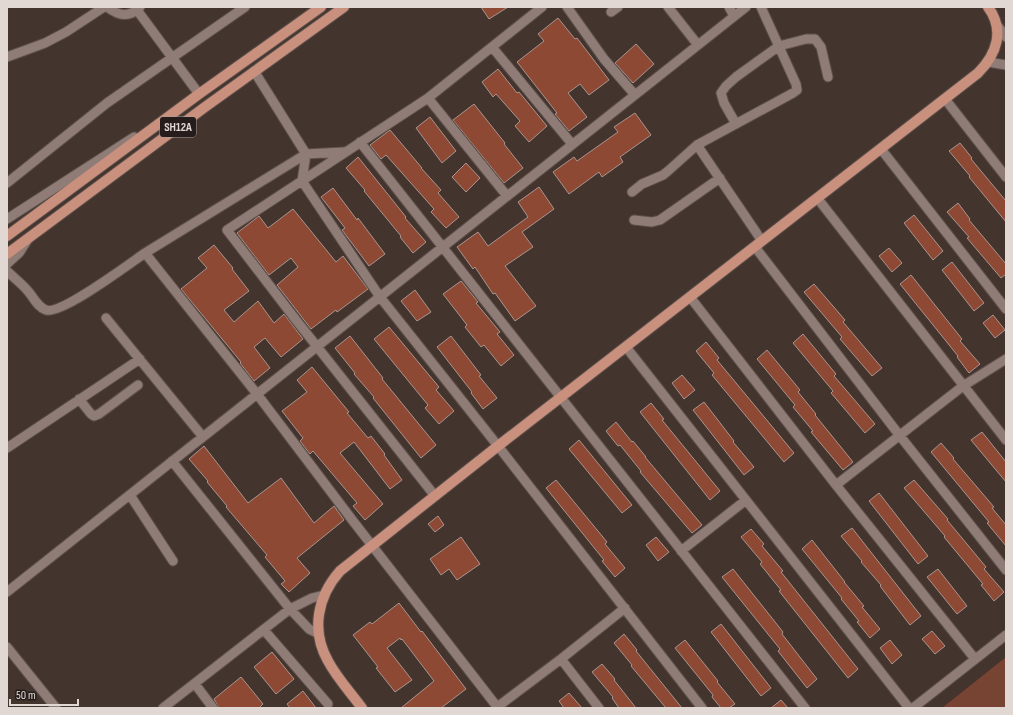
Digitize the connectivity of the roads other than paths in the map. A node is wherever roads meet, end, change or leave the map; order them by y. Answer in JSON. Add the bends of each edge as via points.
{"nodes":[{"id":1,"x":106,"y":7,"type":"edge"},
{"id":2,"x":245,"y":7,"type":"edge"},
{"id":3,"x":321,"y":7,"type":"edge"},
{"id":4,"x":344,"y":7,"type":"edge"},
{"id":5,"x":542,"y":7,"type":"edge"},
{"id":6,"x":567,"y":7,"type":"edge"},
{"id":7,"x":668,"y":7,"type":"edge"},
{"id":8,"x":729,"y":7,"type":"edge"},
{"id":9,"x":746,"y":7,"type":"edge"},
{"id":10,"x":761,"y":7,"type":"edge"},
{"id":11,"x":988,"y":7,"type":"edge"},
{"id":12,"x":138,"y":9,"type":"edge"},
{"id":13,"x":734,"y":16,"type":"junction"},
{"id":14,"x":997,"y":25,"type":"junction"},
{"id":15,"x":1006,"y":37,"type":"edge"},
{"id":16,"x":698,"y":44,"type":"junction"},
{"id":17,"x":492,"y":46,"type":"junction"},
{"id":18,"x":778,"y":46,"type":"junction"},
{"id":19,"x":7,"y":56,"type":"edge"},
{"id":20,"x":172,"y":58,"type":"junction"},
{"id":21,"x":988,"y":62,"type":"junction"},
{"id":22,"x":1006,"y":65,"type":"edge"},
{"id":23,"x":254,"y":71,"type":"junction"},
{"id":24,"x":828,"y":77,"type":"dead end"},
{"id":25,"x":199,"y":94,"type":"junction"},
{"id":26,"x":635,"y":94,"type":"junction"},
{"id":27,"x":428,"y":98,"type":"junction"},
{"id":28,"x":945,"y":99,"type":"junction"},
{"id":29,"x":168,"y":117,"type":"junction"},
{"id":30,"x":736,"y":124,"type":"junction"},
{"id":31,"x":360,"y":142,"type":"junction"},
{"id":32,"x":572,"y":144,"type":"junction"},
{"id":33,"x":697,"y":145,"type":"junction"},
{"id":34,"x":881,"y":149,"type":"junction"},
{"id":35,"x":344,"y":152,"type":"junction"},
{"id":36,"x":306,"y":154,"type":"junction"},
{"id":37,"x":1006,"y":177,"type":"edge"},
{"id":38,"x":720,"y":178,"type":"junction"},
{"id":39,"x":302,"y":181,"type":"junction"},
{"id":40,"x":7,"y":182,"type":"edge"},
{"id":41,"x":632,"y":192,"type":"dead end"},
{"id":42,"x":507,"y":196,"type":"junction"},
{"id":43,"x":818,"y":198,"type":"junction"},
{"id":44,"x":7,"y":219,"type":"edge"},
{"id":45,"x":634,"y":220,"type":"dead end"},
{"id":46,"x":7,"y":236,"type":"edge"},
{"id":47,"x":28,"y":239,"type":"junction"},
{"id":48,"x":758,"y":244,"type":"junction"},
{"id":49,"x":443,"y":247,"type":"junction"},
{"id":50,"x":145,"y":253,"type":"junction"},
{"id":51,"x":7,"y":254,"type":"edge"},
{"id":52,"x":7,"y":264,"type":"edge"},
{"id":53,"x":7,"y":272,"type":"edge"},
{"id":54,"x":380,"y":297,"type":"junction"},
{"id":55,"x":690,"y":298,"type":"junction"},
{"id":56,"x":1006,"y":309,"type":"edge"},
{"id":57,"x":106,"y":318,"type":"dead end"},
{"id":58,"x":318,"y":346,"type":"junction"},
{"id":59,"x":626,"y":347,"type":"junction"},
{"id":60,"x":140,"y":359,"type":"junction"},
{"id":61,"x":1006,"y":359,"type":"edge"},
{"id":62,"x":138,"y":385,"type":"dead end"},
{"id":63,"x":964,"y":386,"type":"junction"},
{"id":64,"x":257,"y":394,"type":"junction"},
{"id":65,"x":562,"y":397,"type":"junction"},
{"id":66,"x":79,"y":399,"type":"junction"},
{"id":67,"x":900,"y":436,"type":"junction"},
{"id":68,"x":203,"y":437,"type":"junction"},
{"id":69,"x":1006,"y":440,"type":"edge"},
{"id":70,"x":498,"y":446,"type":"junction"},
{"id":71,"x":7,"y":448,"type":"edge"},
{"id":72,"x":172,"y":461,"type":"junction"},
{"id":73,"x":836,"y":485,"type":"junction"},
{"id":74,"x":130,"y":495,"type":"junction"},
{"id":75,"x":435,"y":496,"type":"junction"},
{"id":76,"x":746,"y":500,"type":"junction"},
{"id":77,"x":373,"y":545,"type":"junction"},
{"id":78,"x":681,"y":551,"type":"junction"},
{"id":79,"x":173,"y":561,"type":"dead end"},
{"id":80,"x":1006,"y":570,"type":"edge"},
{"id":81,"x":7,"y":592,"type":"edge"},
{"id":82,"x":324,"y":595,"type":"junction"},
{"id":83,"x":625,"y":608,"type":"junction"},
{"id":84,"x":290,"y":609,"type":"junction"},
{"id":85,"x":264,"y":630,"type":"junction"},
{"id":86,"x":319,"y":634,"type":"junction"},
{"id":87,"x":1006,"y":635,"type":"edge"},
{"id":88,"x":7,"y":647,"type":"edge"},
{"id":89,"x":561,"y":659,"type":"junction"},
{"id":90,"x":975,"y":659,"type":"junction"},
{"id":91,"x":194,"y":684,"type":"junction"},
{"id":92,"x":328,"y":704,"type":"dead end"},
{"id":93,"x":56,"y":708,"type":"edge"},
{"id":94,"x":163,"y":708,"type":"edge"},
{"id":95,"x":213,"y":708,"type":"edge"},
{"id":96,"x":362,"y":708,"type":"edge"},
{"id":97,"x":497,"y":708,"type":"edge"},
{"id":98,"x":599,"y":708,"type":"edge"},
{"id":99,"x":702,"y":708,"type":"edge"},
{"id":100,"x":805,"y":708,"type":"edge"},
{"id":101,"x":909,"y":708,"type":"edge"},
{"id":102,"x":913,"y":708,"type":"edge"}],
"edges":[{"from":1,"to":12,"type":"street","via":[[121,15]]},
{"from":1,"to":19,"type":"street","via":[[52,39]]},
{"from":2,"to":20,"type":"street"},
{"from":3,"to":25,"type":"main road","number":"SH12A"},
{"from":4,"to":23,"type":"main road","number":"SH12A"},
{"from":5,"to":17,"type":"street"},
{"from":6,"to":26,"type":"street","via":[[604,59]]},
{"from":7,"to":16,"type":"street"},
{"from":8,"to":13,"type":"street"},
{"from":9,"to":13,"type":"street"},
{"from":10,"to":18,"type":"street"},
{"from":11,"to":14,"type":"main road"},
{"from":12,"to":20,"type":"street"},
{"from":13,"to":16,"type":"street"},
{"from":14,"to":15,"type":"street"},
{"from":14,"to":21,"type":"main road","via":[[996,46]]},
{"from":16,"to":26,"type":"street"},
{"from":17,"to":27,"type":"street"},
{"from":17,"to":32,"type":"street"},
{"from":18,"to":24,"type":"street","via":[[814,39],[821,48]]},
{"from":18,"to":30,"type":"street","via":[[736,77],[721,93]]},
{"from":18,"to":30,"type":"street","via":[[797,90]]},
{"from":20,"to":25,"type":"street"},
{"from":20,"to":40,"type":"street","via":[[107,103]]},
{"from":21,"to":22,"type":"street"},
{"from":21,"to":28,"type":"main road"},
{"from":23,"to":36,"type":"street"},
{"from":23,"to":47,"type":"main road","number":"SH12A"},
{"from":25,"to":29,"type":"main road","number":"SH12A"},
{"from":26,"to":32,"type":"street"},
{"from":27,"to":31,"type":"street"},
{"from":27,"to":42,"type":"street"},
{"from":28,"to":34,"type":"main road"},
{"from":28,"to":37,"type":"street"},
{"from":29,"to":44,"type":"street"},
{"from":29,"to":46,"type":"main road","number":"SH12A"},
{"from":30,"to":33,"type":"street"},
{"from":31,"to":35,"type":"street"},
{"from":31,"to":49,"type":"street"},
{"from":32,"to":42,"type":"street"},
{"from":33,"to":38,"type":"street"},
{"from":33,"to":41,"type":"street","via":[[663,175],[642,184]]},
{"from":34,"to":43,"type":"main road"},
{"from":34,"to":56,"type":"street"},
{"from":35,"to":36,"type":"street"},
{"from":35,"to":39,"type":"street"},
{"from":36,"to":39,"type":"street"},
{"from":36,"to":50,"type":"street"},
{"from":38,"to":45,"type":"street","via":[[660,220]]},
{"from":38,"to":48,"type":"street"},
{"from":39,"to":54,"type":"street"},
{"from":39,"to":58,"type":"street","via":[[227,230]]},
{"from":42,"to":49,"type":"street"},
{"from":43,"to":48,"type":"main road"},
{"from":43,"to":63,"type":"street"},
{"from":47,"to":51,"type":"main road","number":"SH12A"},
{"from":47,"to":52,"type":"street","via":[[19,253]]},
{"from":48,"to":55,"type":"main road"},
{"from":48,"to":67,"type":"street"},
{"from":49,"to":54,"type":"street"},
{"from":49,"to":65,"type":"street"},
{"from":50,"to":53,"type":"street","via":[[78,298],[52,310],[45,310]]},
{"from":50,"to":64,"type":"street"},
{"from":54,"to":58,"type":"street"},
{"from":54,"to":70,"type":"street"},
{"from":55,"to":59,"type":"main road"},
{"from":55,"to":73,"type":"street"},
{"from":57,"to":60,"type":"street"},
{"from":58,"to":64,"type":"street"},
{"from":58,"to":75,"type":"street"},
{"from":59,"to":65,"type":"main road"},
{"from":59,"to":76,"type":"street"},
{"from":60,"to":66,"type":"street"},
{"from":60,"to":68,"type":"street"},
{"from":61,"to":63,"type":"street"},
{"from":62,"to":66,"type":"street","via":[[94,416]]},
{"from":63,"to":67,"type":"street"},
{"from":63,"to":69,"type":"street"},
{"from":64,"to":68,"type":"street"},
{"from":64,"to":77,"type":"street"},
{"from":65,"to":70,"type":"main road"},
{"from":65,"to":78,"type":"street"},
{"from":66,"to":71,"type":"street"},
{"from":67,"to":73,"type":"street"},
{"from":67,"to":80,"type":"street"},
{"from":68,"to":72,"type":"street"},
{"from":70,"to":75,"type":"main road"},
{"from":70,"to":83,"type":"street"},
{"from":72,"to":74,"type":"street"},
{"from":72,"to":84,"type":"street"},
{"from":73,"to":90,"type":"street"},
{"from":74,"to":79,"type":"street"},
{"from":74,"to":81,"type":"street"},
{"from":75,"to":77,"type":"main road"},
{"from":76,"to":78,"type":"street"},
{"from":76,"to":101,"type":"street"},
{"from":77,"to":82,"type":"main road","via":[[340,571]]},
{"from":77,"to":97,"type":"street"},
{"from":78,"to":100,"type":"street"},
{"from":82,"to":84,"type":"street"},
{"from":82,"to":86,"type":"main road","via":[[319,614]]},
{"from":83,"to":89,"type":"street"},
{"from":83,"to":99,"type":"street"},
{"from":84,"to":85,"type":"street"},
{"from":84,"to":86,"type":"street","via":[[309,629]]},
{"from":85,"to":91,"type":"street"},
{"from":85,"to":92,"type":"street"},
{"from":86,"to":96,"type":"main road","via":[[328,663]]},
{"from":87,"to":90,"type":"street"},
{"from":88,"to":93,"type":"street"},
{"from":89,"to":97,"type":"street"},
{"from":89,"to":98,"type":"street"},
{"from":90,"to":102,"type":"street"},
{"from":91,"to":94,"type":"street"},
{"from":91,"to":95,"type":"street"}]}
